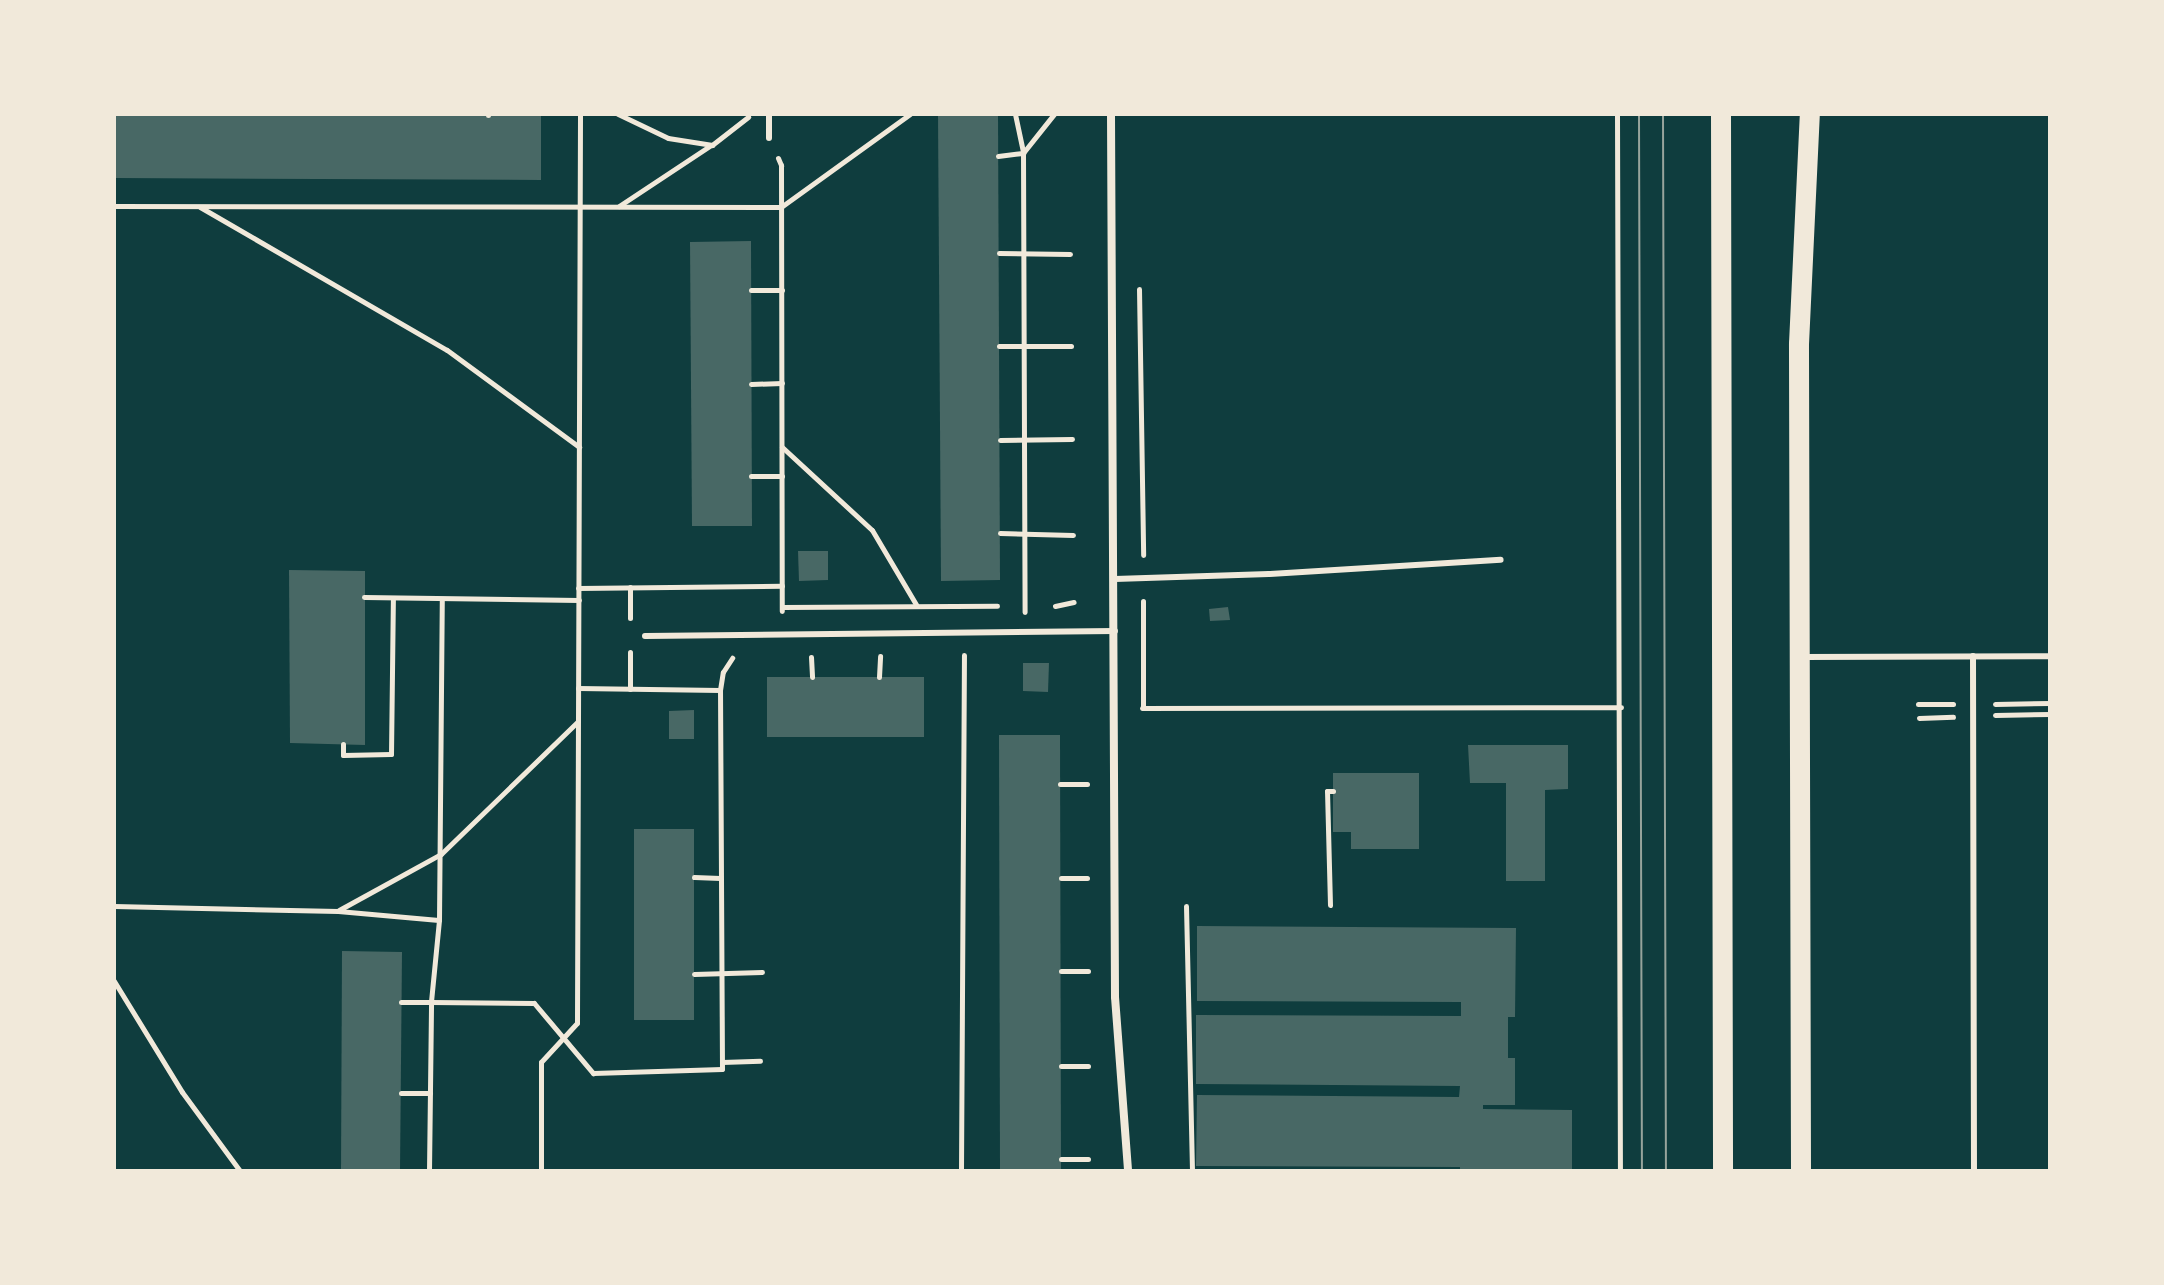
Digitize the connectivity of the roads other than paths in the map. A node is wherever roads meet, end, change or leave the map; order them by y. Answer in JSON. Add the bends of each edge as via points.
{"nodes":[{"id":1,"x":769,"y":114,"type":"edge"},
{"id":2,"x":1111,"y":114,"type":"edge"},
{"id":3,"x":1721,"y":114,"type":"edge"},
{"id":4,"x":1810,"y":114,"type":"edge"},
{"id":5,"x":769,"y":138,"type":"road end"},
{"id":6,"x":1501,"y":560,"type":"dead end"},
{"id":7,"x":1115,"y":579,"type":"junction"},
{"id":8,"x":1115,"y":631,"type":"junction"},
{"id":9,"x":645,"y":636,"type":"dead end"},
{"id":10,"x":1973,"y":656,"type":"junction"},
{"id":11,"x":2050,"y":656,"type":"edge"},
{"id":12,"x":1799,"y":657,"type":"junction"},
{"id":13,"x":1128,"y":1171,"type":"edge"},
{"id":14,"x":1723,"y":1171,"type":"edge"},
{"id":15,"x":1801,"y":1171,"type":"edge"},
{"id":16,"x":1974,"y":1171,"type":"edge"}],
"edges":[{"from":1,"to":5,"type":"lane"},
{"from":2,"to":7,"type":"street"},
{"from":3,"to":14,"type":"main road"},
{"from":4,"to":12,"type":"main road","via":[[1800,282]]},
{"from":6,"to":7,"type":"lane"},
{"from":7,"to":8,"type":"street"},
{"from":8,"to":9,"type":"lane"},
{"from":8,"to":13,"type":"street","via":[[1115,997]]},
{"from":10,"to":11,"type":"lane"},
{"from":10,"to":12,"type":"lane"},
{"from":10,"to":16,"type":"lane"},
{"from":12,"to":15,"type":"main road"}]}
